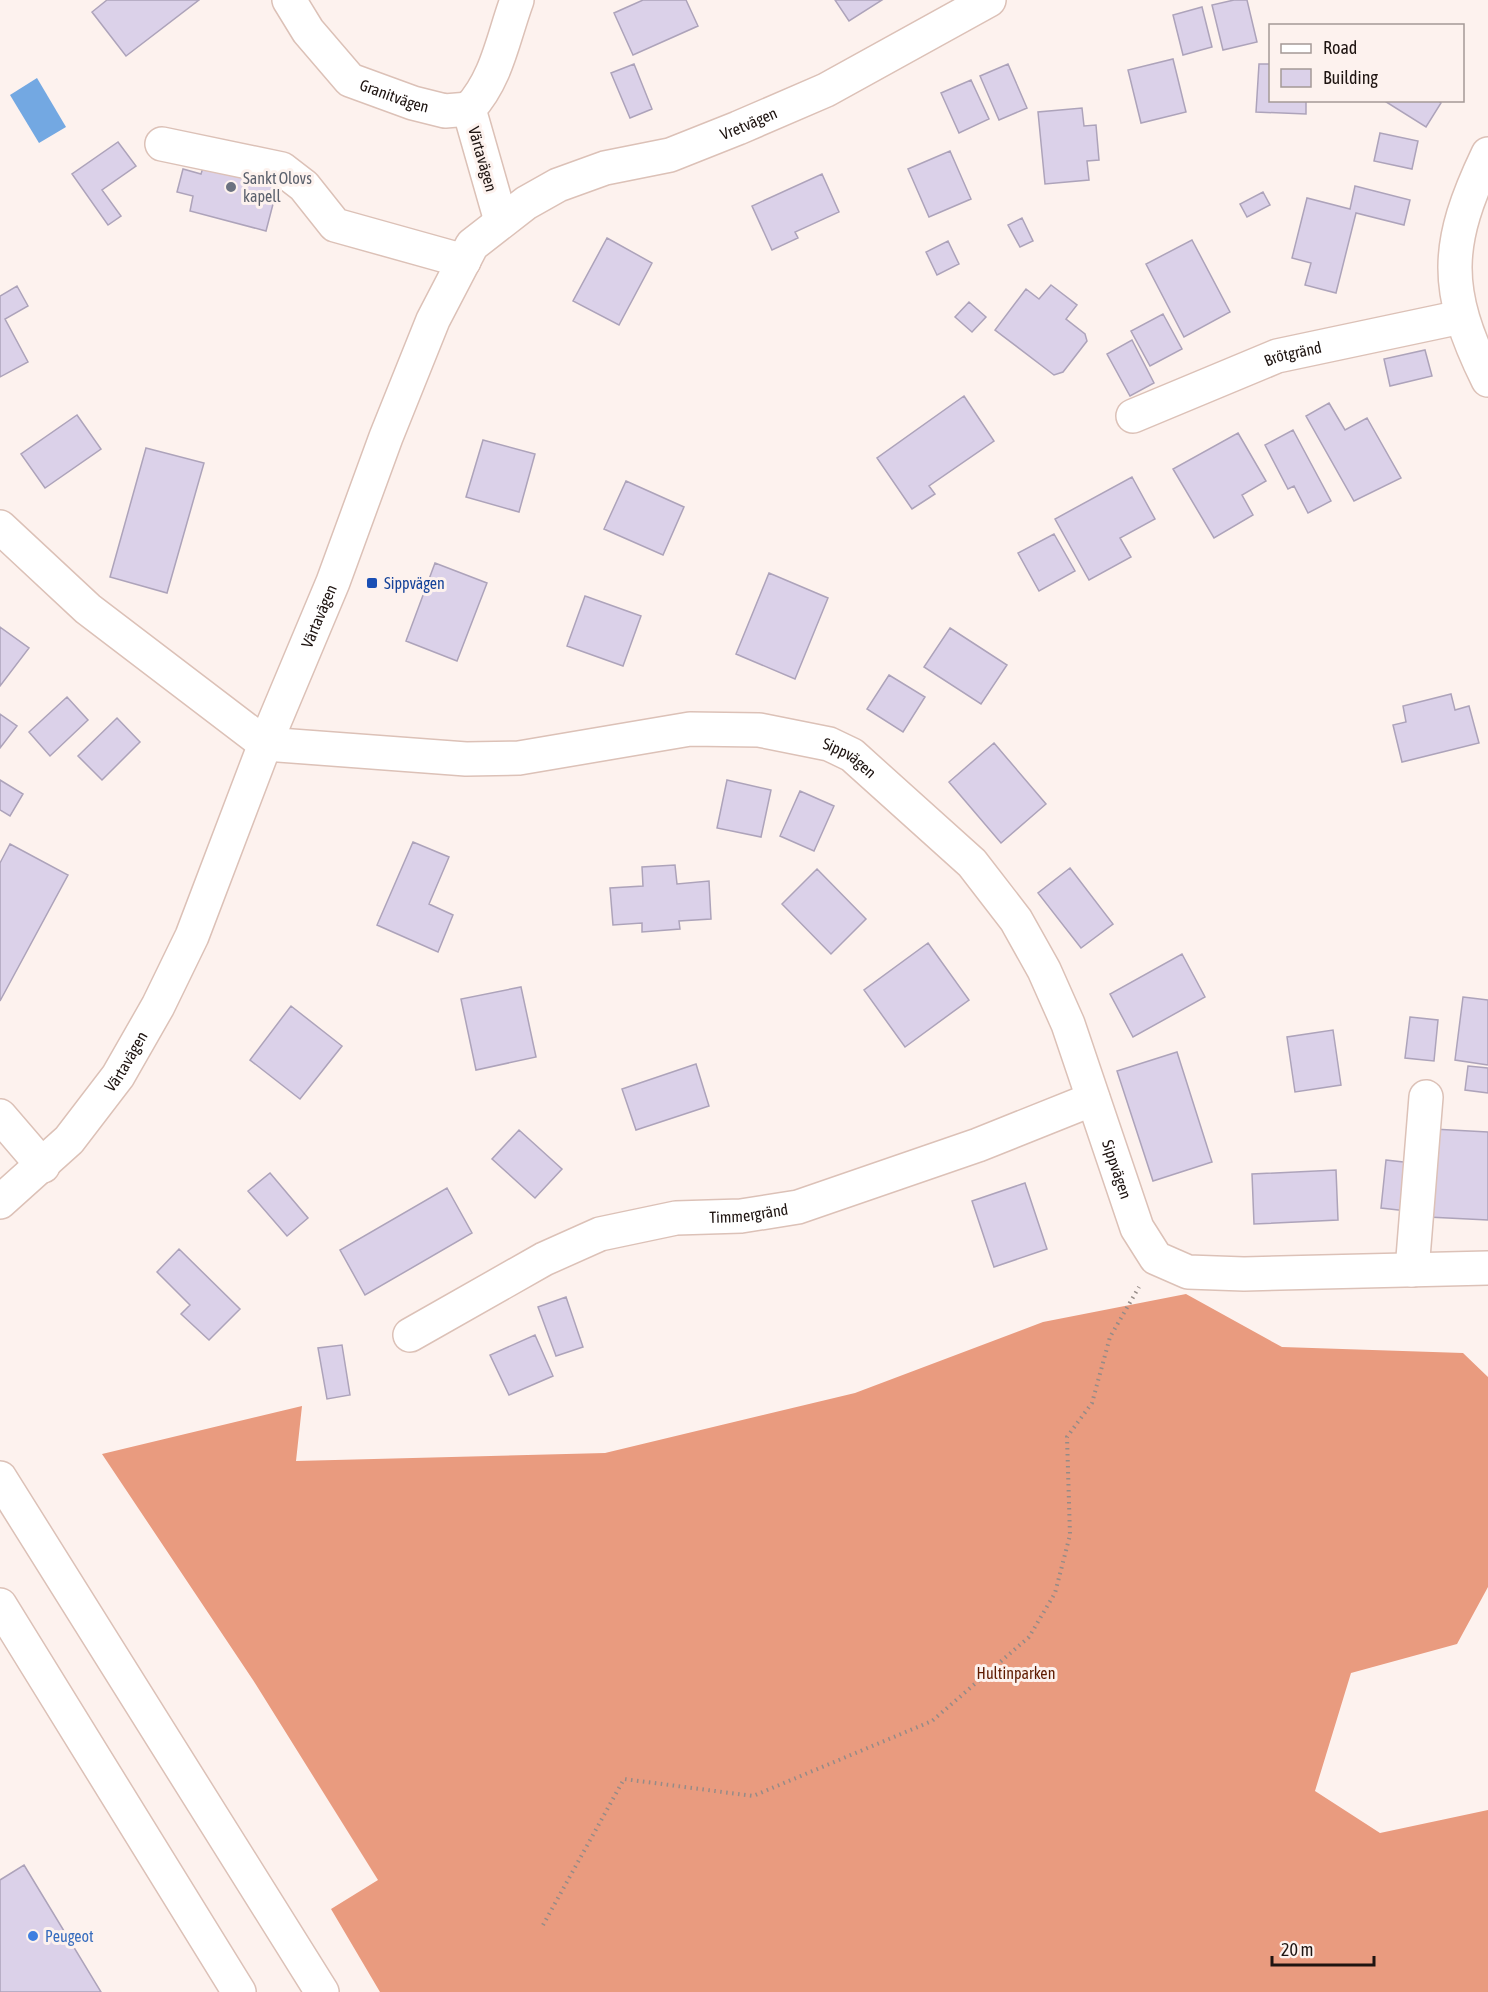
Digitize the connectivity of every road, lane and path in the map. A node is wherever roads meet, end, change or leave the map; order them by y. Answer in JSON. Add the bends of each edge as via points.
{"nodes":[{"id":1,"x":289,"y":0,"type":"edge"},
{"id":2,"x":517,"y":0,"type":"edge"},
{"id":3,"x":989,"y":0,"type":"edge"},
{"id":4,"x":469,"y":109,"type":"junction"},
{"id":5,"x":162,"y":144,"type":"dead end"},
{"id":6,"x":1488,"y":154,"type":"edge"},
{"id":7,"x":501,"y":221,"type":"junction"},
{"id":8,"x":464,"y":261,"type":"junction"},
{"id":9,"x":1461,"y":317,"type":"junction"},
{"id":10,"x":1488,"y":380,"type":"edge"},
{"id":11,"x":1133,"y":416,"type":"dead end"},
{"id":12,"x":0,"y":527,"type":"edge"},
{"id":13,"x":265,"y":744,"type":"junction"},
{"id":14,"x":1426,"y":1097,"type":"dead end"},
{"id":15,"x":1093,"y":1099,"type":"junction"},
{"id":16,"x":0,"y":1116,"type":"edge"},
{"id":17,"x":43,"y":1166,"type":"junction"},
{"id":18,"x":0,"y":1202,"type":"edge"},
{"id":19,"x":1156,"y":1258,"type":"junction"},
{"id":20,"x":1488,"y":1268,"type":"edge"},
{"id":21,"x":1412,"y":1270,"type":"junction"},
{"id":22,"x":410,"y":1335,"type":"dead end"},
{"id":23,"x":0,"y":1478,"type":"edge"},
{"id":24,"x":0,"y":1605,"type":"edge"},
{"id":25,"x":543,"y":1925,"type":"dead end"},
{"id":26,"x":239,"y":1992,"type":"edge"},
{"id":27,"x":322,"y":1992,"type":"edge"}],
"edges":[{"from":1,"to":4,"type":"main road","name":"Granitvägen","via":[[308,31],[350,80],[445,111]]},
{"from":2,"to":4,"type":"main road","name":"Värtavägen","via":[[495,67],[482,95]]},
{"from":3,"to":7,"type":"main road","name":"Vretvägen","via":[[826,90],[670,155],[605,168],[558,185]]},
{"from":4,"to":7,"type":"main road","name":"Värtavägen"},
{"from":5,"to":8,"type":"main road","via":[[282,169],[304,186],[335,225]]},
{"from":6,"to":9,"type":"main road","via":[[1468,196],[1455,248]]},
{"from":7,"to":8,"type":"main road","name":"Värtavägen","via":[[472,245]]},
{"from":8,"to":13,"type":"main road","name":"Värtavägen","via":[[433,320],[333,582]]},
{"from":9,"to":10,"type":"main road"},
{"from":9,"to":11,"type":"main road","name":"Brötgränd","via":[[1277,356]]},
{"from":12,"to":13,"type":"main road","via":[[88,609]]},
{"from":13,"to":15,"type":"main road","name":"Sippvägen","via":[[466,759],[519,758],[690,729],[759,730],[829,744],[852,755],[927,820],[972,862],[1010,912],[1044,970],[1068,1024]]},
{"from":13,"to":17,"type":"main road","name":"Värtavägen","via":[[192,936],[158,1006],[118,1076],[69,1140]]},
{"from":14,"to":21,"type":"main road"},
{"from":15,"to":19,"type":"main road","name":"Sippvägen","via":[[1137,1228]]},
{"from":15,"to":22,"type":"main road","name":"Timmergränd","via":[[978,1145],[798,1207],[741,1216],[676,1218],[600,1234],[544,1259]]},
{"from":16,"to":17,"type":"main road"},
{"from":17,"to":18,"type":"main road","name":"Värtavägen"},
{"from":19,"to":21,"type":"main road","via":[[1188,1272]]},
{"from":19,"to":25,"type":"path","via":[[1110,1337],[1092,1403],[1067,1437],[1070,1535],[1054,1593],[1029,1637],[932,1721],[753,1796],[624,1779]]},
{"from":20,"to":21,"type":"main road"},
{"from":23,"to":27,"type":"main road"},
{"from":24,"to":26,"type":"main road"}]}
